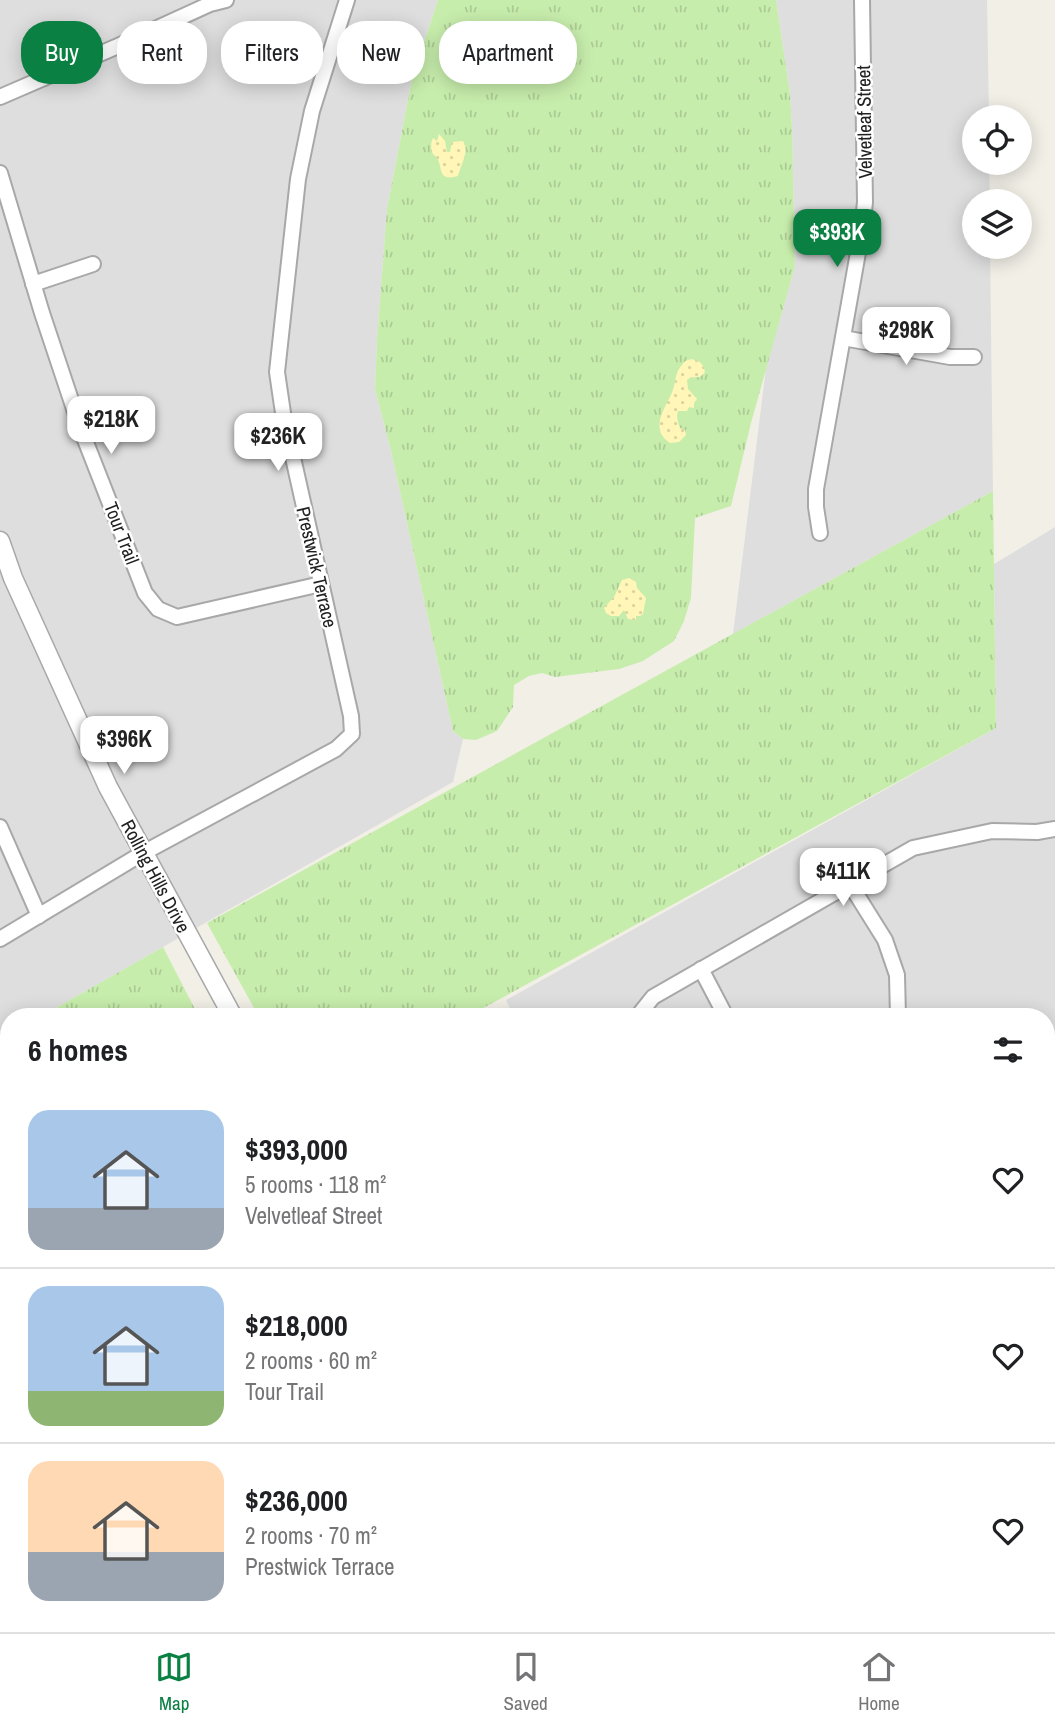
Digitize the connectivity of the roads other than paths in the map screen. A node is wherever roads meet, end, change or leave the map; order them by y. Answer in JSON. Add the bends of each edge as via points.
{"nodes":[{"id":1,"x":226,"y":0,"type":"edge"},
{"id":2,"x":347,"y":0,"type":"edge"},
{"id":3,"x":862,"y":0,"type":"edge"},
{"id":4,"x":0,"y":97,"type":"edge"},
{"id":5,"x":0,"y":173,"type":"edge"},
{"id":6,"x":93,"y":264,"type":"dead end"},
{"id":7,"x":33,"y":284,"type":"junction"},
{"id":8,"x":843,"y":338,"type":"junction"},
{"id":9,"x":974,"y":357,"type":"dead end"},
{"id":10,"x":820,"y":533,"type":"dead end"},
{"id":11,"x":0,"y":541,"type":"edge"},
{"id":12,"x":321,"y":584,"type":"junction"},
{"id":13,"x":0,"y":827,"type":"edge"},
{"id":14,"x":1055,"y":829,"type":"edge"},
{"id":15,"x":143,"y":853,"type":"junction"},
{"id":16,"x":850,"y":884,"type":"junction"},
{"id":17,"x":38,"y":916,"type":"junction"},
{"id":18,"x":0,"y":939,"type":"edge"},
{"id":19,"x":701,"y":969,"type":"junction"},
{"id":20,"x":228,"y":1008,"type":"edge"},
{"id":21,"x":644,"y":1008,"type":"edge"},
{"id":22,"x":721,"y":1008,"type":"edge"},
{"id":23,"x":898,"y":1008,"type":"edge"}],
"edges":[{"from":1,"to":4,"type":"street"},
{"from":2,"to":12,"type":"street","name":"Prestwick Terrace","via":[[312,111],[298,179],[277,372]]},
{"from":3,"to":8,"type":"street","name":"Velvetleaf Street","via":[[865,202]]},
{"from":5,"to":7,"type":"street","name":"Tour Trail"},
{"from":6,"to":7,"type":"street"},
{"from":7,"to":12,"type":"street","name":"Tour Trail","via":[[80,427],[145,593],[158,609],[177,617]]},
{"from":8,"to":9,"type":"street"},
{"from":8,"to":10,"type":"street","name":"Velvetleaf Street","via":[[816,489]]},
{"from":11,"to":15,"type":"street","name":"Rolling Hills Drive","via":[[108,787]]},
{"from":12,"to":15,"type":"street","name":"Prestwick Terrace","via":[[352,734],[336,749]]},
{"from":13,"to":17,"type":"street"},
{"from":14,"to":16,"type":"street","via":[[992,831],[913,848]]},
{"from":15,"to":17,"type":"street"},
{"from":15,"to":20,"type":"street","name":"Rolling Hills Drive"},
{"from":16,"to":19,"type":"street"},
{"from":16,"to":23,"type":"street","via":[[885,940],[897,975]]},
{"from":17,"to":18,"type":"street"},
{"from":19,"to":21,"type":"street","via":[[653,997]]},
{"from":19,"to":22,"type":"street"}]}
